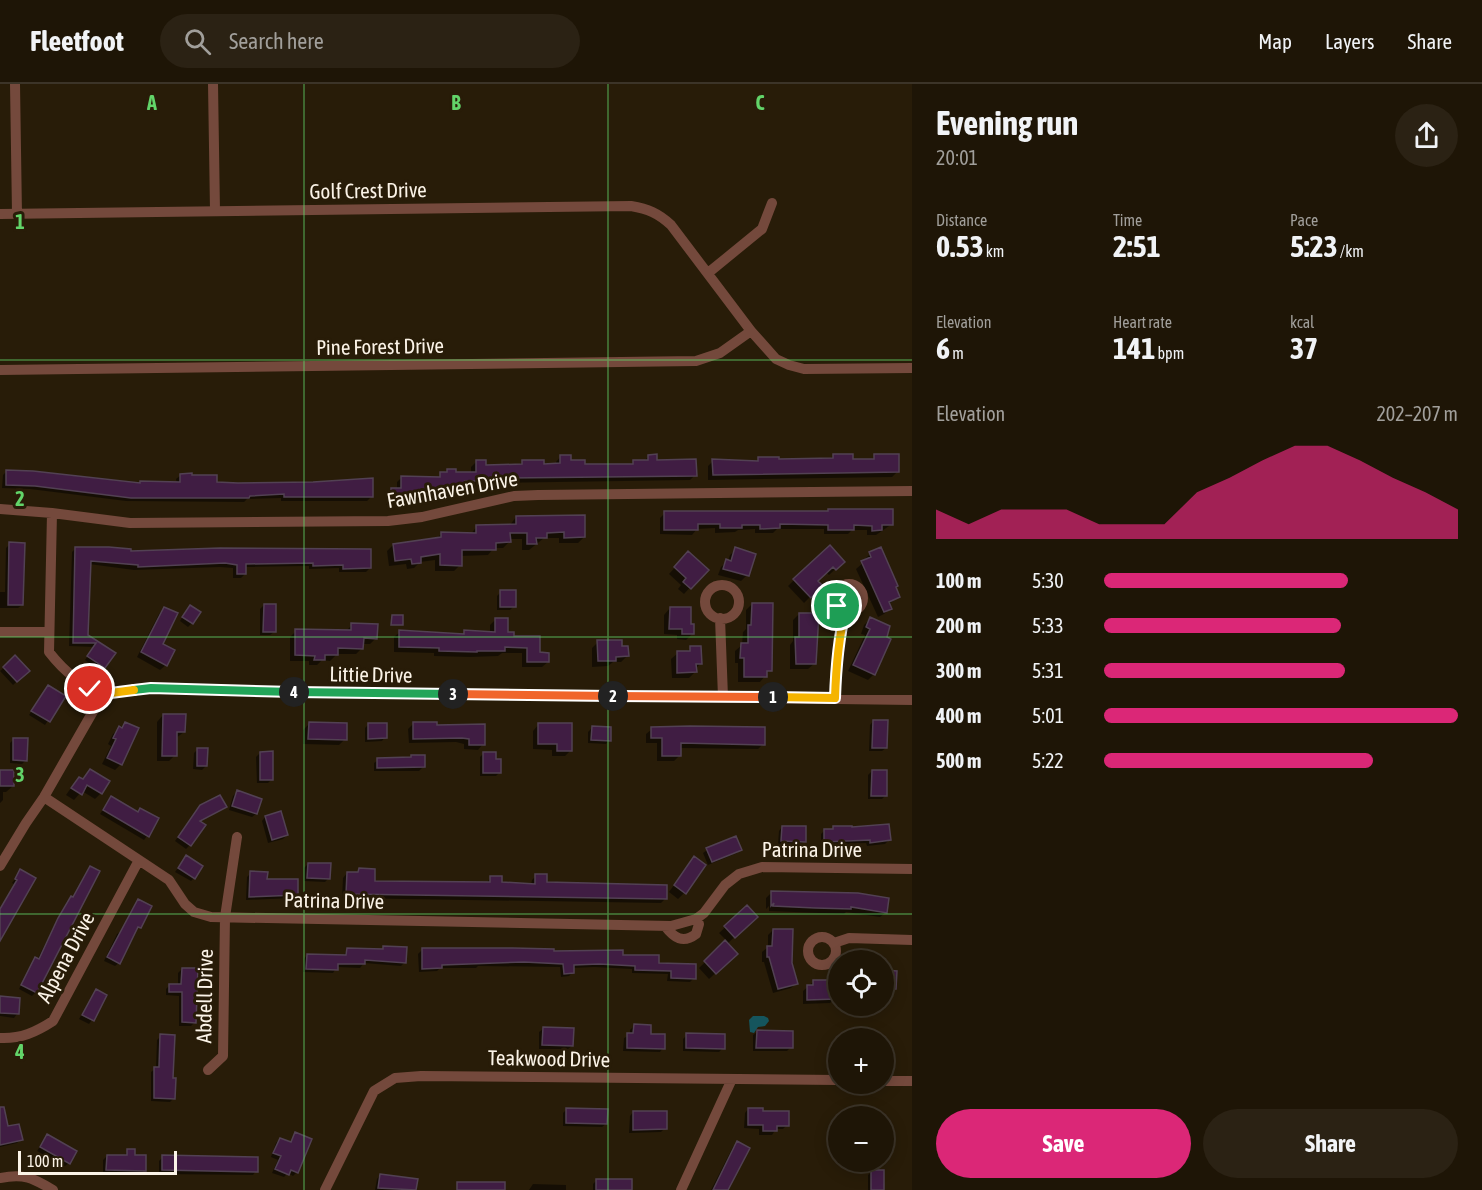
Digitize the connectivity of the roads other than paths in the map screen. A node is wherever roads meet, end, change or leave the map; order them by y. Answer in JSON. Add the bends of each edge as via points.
{"nodes":[{"id":1,"x":15,"y":84,"type":"edge"},
{"id":2,"x":213,"y":84,"type":"edge"},
{"id":3,"x":772,"y":203,"type":"dead end"},
{"id":4,"x":215,"y":211,"type":"junction"},
{"id":5,"x":0,"y":214,"type":"edge"},
{"id":6,"x":17,"y":214,"type":"junction"},
{"id":7,"x":708,"y":273,"type":"junction"},
{"id":8,"x":751,"y":331,"type":"junction"},
{"id":9,"x":912,"y":368,"type":"edge"},
{"id":10,"x":0,"y":370,"type":"edge"},
{"id":11,"x":912,"y":491,"type":"edge"},
{"id":12,"x":0,"y":509,"type":"edge"},
{"id":13,"x":52,"y":513,"type":"junction"},
{"id":14,"x":845,"y":612,"type":"dead end"},
{"id":15,"x":720,"y":618,"type":"dead end"},
{"id":16,"x":0,"y":632,"type":"edge"},
{"id":17,"x":49,"y":632,"type":"junction"},
{"id":18,"x":103,"y":694,"type":"junction"},
{"id":19,"x":723,"y":697,"type":"junction"},
{"id":20,"x":835,"y":698,"type":"junction"},
{"id":21,"x":912,"y":700,"type":"edge"},
{"id":22,"x":44,"y":797,"type":"junction"},
{"id":23,"x":237,"y":837,"type":"dead end"},
{"id":24,"x":139,"y":860,"type":"junction"},
{"id":25,"x":0,"y":866,"type":"edge"},
{"id":26,"x":912,"y":869,"type":"edge"},
{"id":27,"x":225,"y":918,"type":"junction"},
{"id":28,"x":697,"y":918,"type":"junction"},
{"id":29,"x":664,"y":926,"type":"junction"},
{"id":30,"x":912,"y":940,"type":"edge"},
{"id":31,"x":834,"y":943,"type":"dead end"},
{"id":32,"x":0,"y":1038,"type":"edge"},
{"id":33,"x":208,"y":1070,"type":"dead end"},
{"id":34,"x":732,"y":1079,"type":"junction"},
{"id":35,"x":828,"y":1080,"type":"edge"},
{"id":36,"x":894,"y":1081,"type":"edge"},
{"id":37,"x":912,"y":1081,"type":"edge"},
{"id":38,"x":0,"y":1178,"type":"edge"},
{"id":39,"x":53,"y":1190,"type":"edge"},
{"id":40,"x":325,"y":1190,"type":"edge"},
{"id":41,"x":681,"y":1190,"type":"edge"}],
"edges":[{"from":1,"to":6,"type":"street"},
{"from":2,"to":4,"type":"street"},
{"from":3,"to":7,"type":"street","via":[[762,229]]},
{"from":4,"to":6,"type":"street","name":"Golf Crest Drive"},
{"from":4,"to":7,"type":"street","name":"Golf Crest Drive","via":[[631,206],[659,214]]},
{"from":5,"to":6,"type":"street","name":"Golf Crest Drive"},
{"from":7,"to":8,"type":"street","name":"Golf Crest Drive"},
{"from":8,"to":9,"type":"street","name":"Golf Crest Drive","via":[[776,358],[804,369]]},
{"from":8,"to":10,"type":"street","name":"Pine Forest Drive","via":[[720,353],[696,361]]},
{"from":11,"to":13,"type":"street","name":"Fawnhaven Drive","via":[[514,496],[388,521],[130,523]]},
{"from":12,"to":13,"type":"street","name":"Fawnhaven Drive"},
{"from":13,"to":17,"type":"street"},
{"from":14,"to":20,"type":"street","via":[[839,635]]},
{"from":15,"to":19,"type":"street"},
{"from":16,"to":17,"type":"street"},
{"from":17,"to":18,"type":"street","via":[[49,652],[57,663],[90,689]]},
{"from":18,"to":19,"type":"street","name":"Littie Drive","via":[[151,688]]},
{"from":18,"to":22,"type":"street"},
{"from":19,"to":20,"type":"street","name":"Littie Drive"},
{"from":20,"to":21,"type":"street","name":"Littie Drive"},
{"from":22,"to":24,"type":"street","name":"Patrina Drive"},
{"from":22,"to":25,"type":"street"},
{"from":23,"to":27,"type":"street","name":"Abdell Drive"},
{"from":24,"to":27,"type":"street","name":"Patrina Drive","via":[[169,880],[194,912]]},
{"from":24,"to":32,"type":"street","name":"Alpena Drive","via":[[53,1022],[33,1033]]},
{"from":26,"to":28,"type":"street","name":"Patrina Drive","via":[[762,867],[739,874]]},
{"from":27,"to":29,"type":"street","name":"Patrina Drive"},
{"from":27,"to":33,"type":"street","name":"Abdell Drive","via":[[223,1056]]},
{"from":28,"to":29,"type":"street","name":"Patrina Drive"},
{"from":28,"to":29,"type":"street","name":"Patrina Drive","via":[[696,934],[686,940],[670,934]]},
{"from":30,"to":31,"type":"street","via":[[849,938]]},
{"from":34,"to":35,"type":"street","name":"Teakwood Drive"},
{"from":34,"to":40,"type":"street","name":"Teakwood Drive","via":[[395,1078],[374,1091]]},
{"from":34,"to":41,"type":"street"},
{"from":36,"to":37,"type":"street"},
{"from":38,"to":39,"type":"street","via":[[18,1174]]}]}
